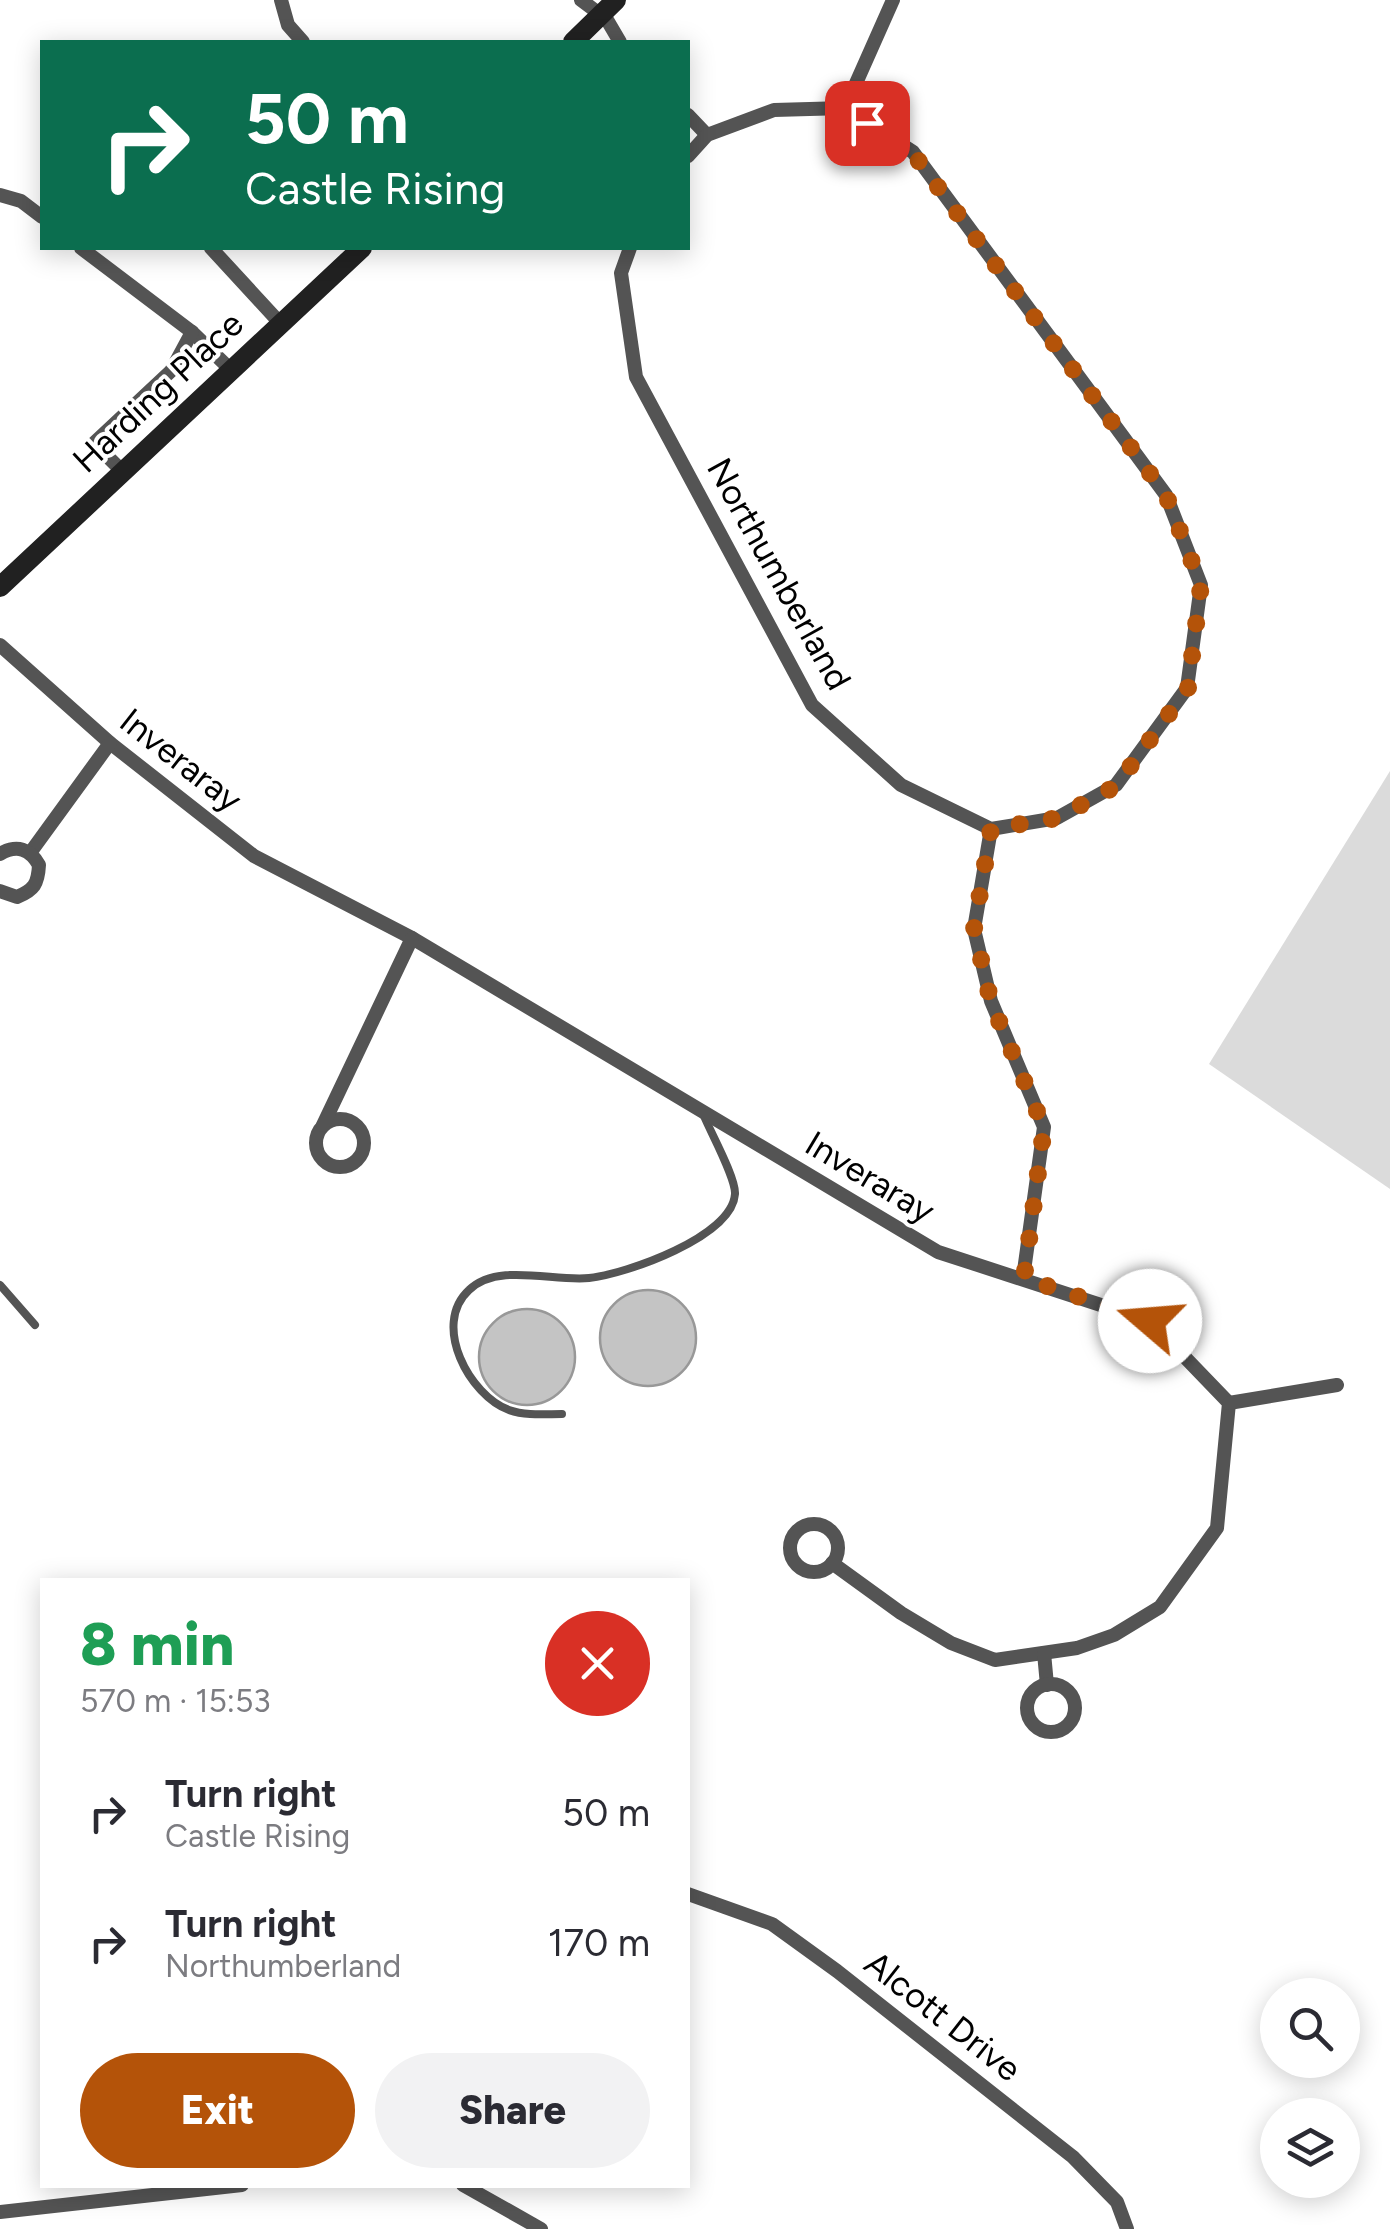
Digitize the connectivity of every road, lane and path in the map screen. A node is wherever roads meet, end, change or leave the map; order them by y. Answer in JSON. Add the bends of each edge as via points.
{"nodes":[{"id":1,"x":281,"y":0,"type":"edge"},
{"id":2,"x":581,"y":0,"type":"edge"},
{"id":3,"x":892,"y":0,"type":"edge"},
{"id":4,"x":607,"y":10,"type":"edge"},
{"id":5,"x":301,"y":40,"type":"edge"},
{"id":6,"x":575,"y":40,"type":"edge"},
{"id":7,"x":619,"y":40,"type":"edge"},
{"id":8,"x":844,"y":108,"type":"junction"},
{"id":9,"x":690,"y":117,"type":"edge"},
{"id":10,"x":707,"y":135,"type":"junction"},
{"id":11,"x":690,"y":154,"type":"edge"},
{"id":12,"x":0,"y":195,"type":"edge"},
{"id":13,"x":40,"y":215,"type":"edge"},
{"id":14,"x":84,"y":250,"type":"edge"},
{"id":15,"x":360,"y":250,"type":"edge"},
{"id":16,"x":629,"y":250,"type":"edge"},
{"id":17,"x":213,"y":251,"type":"edge"},
{"id":18,"x":280,"y":323,"type":"junction"},
{"id":19,"x":192,"y":332,"type":"junction"},
{"id":20,"x":230,"y":370,"type":"junction"},
{"id":21,"x":122,"y":470,"type":"junction"},
{"id":22,"x":0,"y":587,"type":"edge"},
{"id":23,"x":0,"y":645,"type":"edge"},
{"id":24,"x":110,"y":743,"type":"junction"},
{"id":25,"x":991,"y":829,"type":"junction"},
{"id":26,"x":30,"y":853,"type":"junction"},
{"id":27,"x":0,"y":854,"type":"edge"},
{"id":28,"x":0,"y":890,"type":"edge"},
{"id":29,"x":412,"y":938,"type":"junction"},
{"id":30,"x":702,"y":1112,"type":"junction"},
{"id":31,"x":324,"y":1125,"type":"dead end"},
{"id":32,"x":1024,"y":1278,"type":"junction"},
{"id":33,"x":0,"y":1285,"type":"edge"},
{"id":34,"x":36,"y":1325,"type":"dead end"},
{"id":35,"x":1337,"y":1385,"type":"dead end"},
{"id":36,"x":1229,"y":1403,"type":"junction"},
{"id":37,"x":562,"y":1414,"type":"dead end"},
{"id":38,"x":832,"y":1564,"type":"dead end"},
{"id":39,"x":1044,"y":1653,"type":"junction"},
{"id":40,"x":1048,"y":1685,"type":"dead end"},
{"id":41,"x":690,"y":1895,"type":"edge"},
{"id":42,"x":215,"y":2188,"type":"edge"},
{"id":43,"x":468,"y":2188,"type":"edge"},
{"id":44,"x":0,"y":2212,"type":"edge"},
{"id":45,"x":541,"y":2229,"type":"edge"},
{"id":46,"x":1128,"y":2229,"type":"edge"}],
"edges":[{"from":1,"to":5,"type":"street","via":[[288,25]]},
{"from":2,"to":4,"type":"street"},
{"from":3,"to":8,"type":"street"},
{"from":4,"to":6,"type":"main road"},
{"from":4,"to":7,"type":"street"},
{"from":8,"to":10,"type":"street","via":[[774,110]]},
{"from":8,"to":25,"type":"street","via":[[912,152],[1166,495],[1201,585],[1188,688],[1116,786],[1057,818]]},
{"from":9,"to":10,"type":"street"},
{"from":10,"to":11,"type":"street"},
{"from":12,"to":13,"type":"street"},
{"from":14,"to":19,"type":"street"},
{"from":15,"to":18,"type":"main road","name":"Harding Place"},
{"from":16,"to":25,"type":"street","name":"Northumberland","via":[[620,272],[636,376],[812,706],[901,784]]},
{"from":17,"to":18,"type":"street"},
{"from":18,"to":20,"type":"main road","name":"Harding Place"},
{"from":19,"to":20,"type":"street"},
{"from":19,"to":21,"type":"street","via":[[170,371],[94,443]]},
{"from":20,"to":21,"type":"main road","name":"Harding Place"},
{"from":21,"to":22,"type":"main road","name":"Harding Place"},
{"from":23,"to":24,"type":"street","name":"Inveraray"},
{"from":24,"to":26,"type":"street"},
{"from":24,"to":29,"type":"street","name":"Inveraray","via":[[254,856]]},
{"from":25,"to":32,"type":"street","via":[[974,929],[991,1002],[1044,1128]]},
{"from":26,"to":27,"type":"street","via":[[16,848]]},
{"from":26,"to":28,"type":"street","via":[[39,865],[30,892],[17,897]]},
{"from":29,"to":30,"type":"street","name":"Inveraray"},
{"from":29,"to":31,"type":"street"},
{"from":30,"to":32,"type":"street","name":"Inveraray","via":[[938,1252]]},
{"from":30,"to":37,"type":"lane","via":[[736,1190],[716,1226],[676,1250],[617,1271],[486,1281],[461,1301],[458,1350],[478,1390],[510,1410]]},
{"from":32,"to":36,"type":"street","name":"Inveraray","via":[[1150,1321]]},
{"from":33,"to":34,"type":"lane"},
{"from":35,"to":36,"type":"street"},
{"from":36,"to":39,"type":"street","via":[[1216,1528],[1160,1607],[1114,1636]]},
{"from":38,"to":39,"type":"street","via":[[952,1643],[996,1660]]},
{"from":39,"to":40,"type":"street"},
{"from":41,"to":46,"type":"street","name":"Alcott Drive","via":[[772,1924],[837,1971],[1073,2157],[1117,2202]]},
{"from":42,"to":44,"type":"street"},
{"from":43,"to":45,"type":"street"}]}
